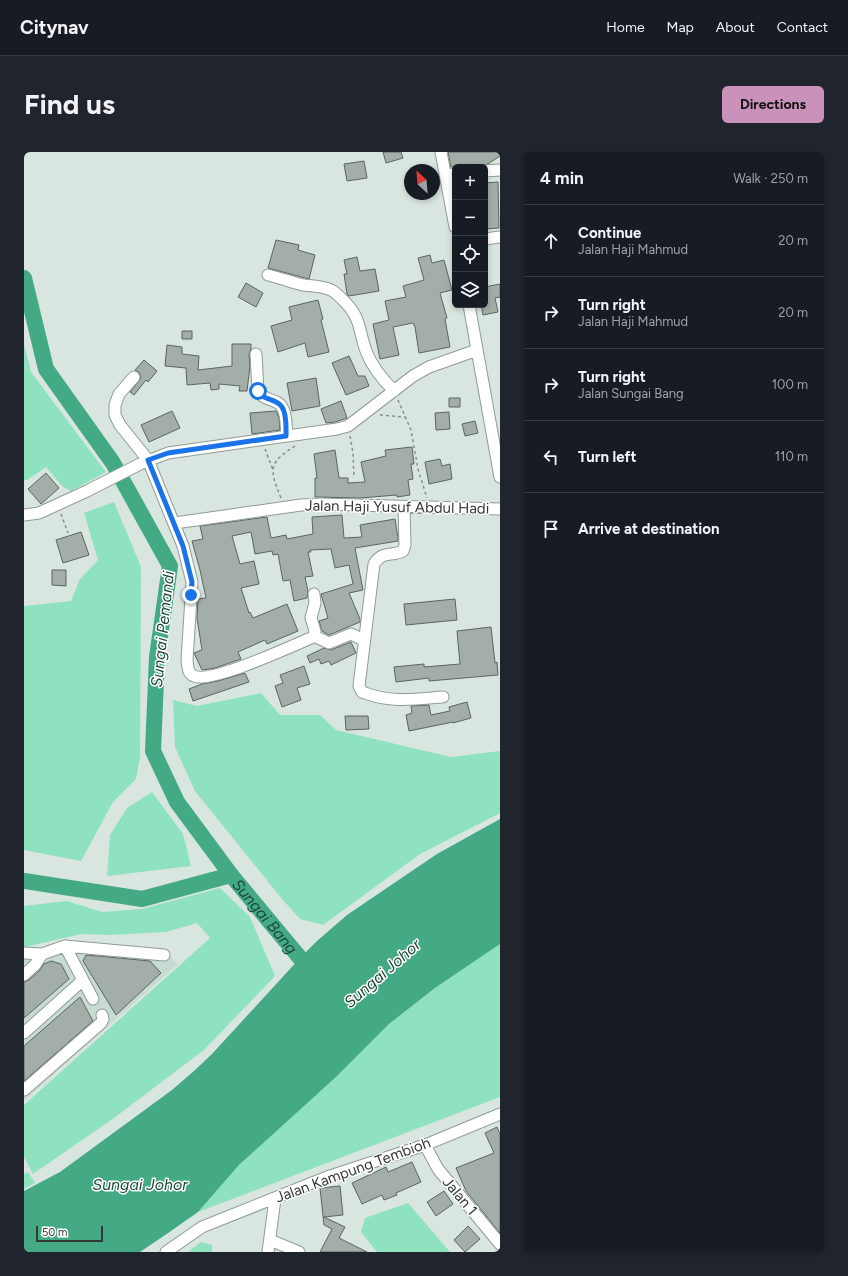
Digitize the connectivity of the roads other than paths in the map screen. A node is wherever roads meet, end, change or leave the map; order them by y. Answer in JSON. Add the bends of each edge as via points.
{"nodes":[{"id":1,"x":441,"y":152,"type":"edge"},
{"id":2,"x":500,"y":170,"type":"edge"},
{"id":3,"x":488,"y":171,"type":"edge"},
{"id":4,"x":450,"y":174,"type":"edge"},
{"id":5,"x":452,"y":200,"type":"edge"},
{"id":6,"x":500,"y":237,"type":"edge"},
{"id":7,"x":488,"y":239,"type":"edge"},
{"id":8,"x":268,"y":275,"type":"dead end"},
{"id":9,"x":470,"y":308,"type":"edge"},
{"id":10,"x":477,"y":350,"type":"junction"},
{"id":11,"x":256,"y":354,"type":"dead end"},
{"id":12,"x":134,"y":377,"type":"dead end"},
{"id":13,"x":394,"y":391,"type":"junction"},
{"id":14,"x":286,"y":436,"type":"junction"},
{"id":15,"x":144,"y":462,"type":"junction"},
{"id":16,"x":500,"y":476,"type":"edge"},
{"id":17,"x":404,"y":507,"type":"junction"},
{"id":18,"x":500,"y":509,"type":"edge"},
{"id":19,"x":24,"y":515,"type":"edge"},
{"id":20,"x":175,"y":523,"type":"junction"},
{"id":21,"x":314,"y":594,"type":"dead end"},
{"id":22,"x":314,"y":636,"type":"junction"},
{"id":23,"x":364,"y":640,"type":"junction"},
{"id":24,"x":443,"y":697,"type":"dead end"},
{"id":25,"x":65,"y":946,"type":"junction"},
{"id":26,"x":24,"y":953,"type":"edge"},
{"id":27,"x":42,"y":954,"type":"junction"},
{"id":28,"x":164,"y":955,"type":"dead end"},
{"id":29,"x":24,"y":975,"type":"edge"},
{"id":30,"x":83,"y":980,"type":"junction"},
{"id":31,"x":93,"y":999,"type":"dead end"},
{"id":32,"x":102,"y":1015,"type":"dead end"},
{"id":33,"x":24,"y":1033,"type":"edge"},
{"id":34,"x":24,"y":1090,"type":"edge"},
{"id":35,"x":500,"y":1114,"type":"edge"},
{"id":36,"x":424,"y":1145,"type":"junction"},
{"id":37,"x":275,"y":1198,"type":"junction"},
{"id":38,"x":270,"y":1240,"type":"junction"},
{"id":39,"x":500,"y":1244,"type":"edge"},
{"id":40,"x":166,"y":1252,"type":"edge"},
{"id":41,"x":268,"y":1252,"type":"edge"},
{"id":42,"x":299,"y":1252,"type":"edge"}],
"edges":[{"from":1,"to":4,"type":"street"},
{"from":2,"to":3,"type":"street"},
{"from":4,"to":5,"type":"street"},
{"from":6,"to":7,"type":"street"},
{"from":8,"to":13,"type":"street","via":[[332,290],[355,315],[371,362]]},
{"from":9,"to":10,"type":"street"},
{"from":10,"to":13,"type":"street","via":[[429,367]]},
{"from":10,"to":16,"type":"street"},
{"from":11,"to":14,"type":"street","via":[[258,391],[262,396],[282,406]]},
{"from":12,"to":15,"type":"street","via":[[119,394],[115,404],[115,415]]},
{"from":13,"to":14,"type":"street","via":[[348,426]]},
{"from":14,"to":15,"type":"street","via":[[168,453]]},
{"from":15,"to":19,"type":"street","via":[[39,514]]},
{"from":15,"to":20,"type":"street"},
{"from":17,"to":18,"type":"street","name":"Jalan Haji Yusuf Abdul Hadi"},
{"from":17,"to":20,"type":"street","name":"Jalan Haji Yusuf Abdul Hadi","via":[[320,504]]},
{"from":17,"to":23,"type":"street","via":[[403,551],[378,557],[374,564]]},
{"from":20,"to":22,"type":"street","via":[[192,582],[187,660],[188,671],[193,676],[201,678],[231,671]]},
{"from":21,"to":22,"type":"street","via":[[315,603],[311,618]]},
{"from":22,"to":23,"type":"street","via":[[329,643],[351,634]]},
{"from":23,"to":24,"type":"street","via":[[358,683],[362,692],[387,699]]},
{"from":25,"to":27,"type":"street"},
{"from":25,"to":28,"type":"street"},
{"from":25,"to":30,"type":"street"},
{"from":26,"to":27,"type":"street"},
{"from":27,"to":29,"type":"street"},
{"from":30,"to":31,"type":"street"},
{"from":30,"to":33,"type":"street"},
{"from":32,"to":34,"type":"street","via":[[101,1023]]},
{"from":35,"to":36,"type":"street","name":"Jalan Kampung Tembioh"},
{"from":36,"to":37,"type":"street","name":"Jalan Kampung Tembioh","via":[[327,1176]]},
{"from":36,"to":39,"type":"street","name":"Jalan 1","via":[[438,1169]]},
{"from":37,"to":38,"type":"street"},
{"from":37,"to":40,"type":"street","name":"Jalan Kampung Tembioh","via":[[202,1228]]},
{"from":38,"to":41,"type":"street"},
{"from":38,"to":42,"type":"street"}]}
